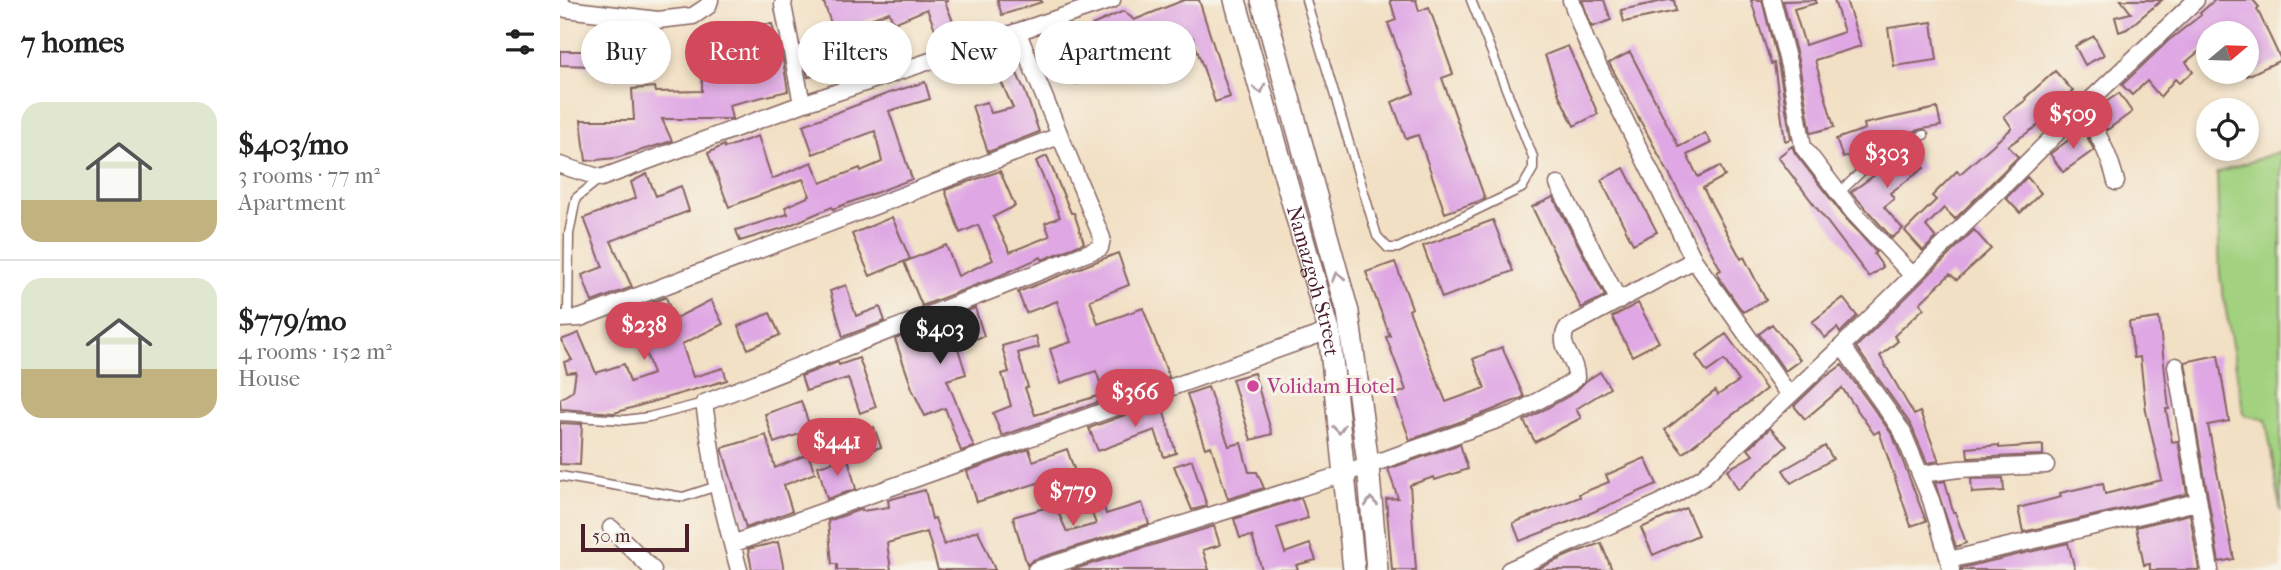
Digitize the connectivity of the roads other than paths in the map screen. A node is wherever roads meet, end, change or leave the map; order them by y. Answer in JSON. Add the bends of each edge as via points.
{"nodes":[{"id":1,"x":710,"y":0,"type":"edge"},
{"id":2,"x":784,"y":0,"type":"edge"},
{"id":3,"x":1112,"y":0,"type":"edge"},
{"id":4,"x":1235,"y":0,"type":"edge"},
{"id":5,"x":1262,"y":0,"type":"edge"},
{"id":6,"x":1307,"y":0,"type":"edge"},
{"id":7,"x":1472,"y":0,"type":"edge"},
{"id":8,"x":1571,"y":0,"type":"edge"},
{"id":9,"x":1772,"y":0,"type":"edge"},
{"id":10,"x":2196,"y":0,"type":"edge"},
{"id":11,"x":560,"y":3,"type":"edge"},
{"id":12,"x":1021,"y":32,"type":"edge"},
{"id":13,"x":1021,"y":41,"type":"edge"},
{"id":14,"x":926,"y":63,"type":"edge"},
{"id":15,"x":802,"y":104,"type":"junction"},
{"id":16,"x":2083,"y":107,"type":"junction"},
{"id":17,"x":1924,"y":135,"type":"dead end"},
{"id":18,"x":1059,"y":136,"type":"junction"},
{"id":19,"x":560,"y":165,"type":"edge"},
{"id":20,"x":601,"y":178,"type":"junction"},
{"id":21,"x":2116,"y":182,"type":"dead end"},
{"id":22,"x":1558,"y":184,"type":"dead end"},
{"id":23,"x":1838,"y":194,"type":"junction"},
{"id":24,"x":1695,"y":260,"type":"junction"},
{"id":25,"x":1913,"y":276,"type":"junction"},
{"id":26,"x":1619,"y":301,"type":"junction"},
{"id":27,"x":564,"y":318,"type":"edge"},
{"id":28,"x":1329,"y":331,"type":"junction"},
{"id":29,"x":1842,"y":346,"type":"junction"},
{"id":30,"x":2176,"y":366,"type":"dead end"},
{"id":31,"x":1789,"y":395,"type":"junction"},
{"id":32,"x":704,"y":403,"type":"junction"},
{"id":33,"x":560,"y":416,"type":"edge"},
{"id":34,"x":1368,"y":464,"type":"junction"},
{"id":35,"x":2046,"y":465,"type":"dead end"},
{"id":36,"x":1344,"y":474,"type":"junction"},
{"id":37,"x":1921,"y":474,"type":"junction"},
{"id":38,"x":560,"y":476,"type":"edge"},
{"id":39,"x":717,"y":486,"type":"junction"},
{"id":40,"x":2197,"y":502,"type":"junction"},
{"id":41,"x":611,"y":528,"type":"dead end"},
{"id":42,"x":732,"y":544,"type":"junction"},
{"id":43,"x":1950,"y":565,"type":"edge"},
{"id":44,"x":653,"y":570,"type":"edge"},
{"id":45,"x":739,"y":570,"type":"edge"},
{"id":46,"x":1036,"y":570,"type":"edge"},
{"id":47,"x":1354,"y":570,"type":"edge"},
{"id":48,"x":1377,"y":570,"type":"edge"},
{"id":49,"x":1509,"y":570,"type":"edge"},
{"id":50,"x":2210,"y":570,"type":"edge"}],
"edges":[{"from":1,"to":11,"type":"street","via":[[693,16],[658,20],[566,9]]},
{"from":2,"to":15,"type":"street"},
{"from":3,"to":12,"type":"street"},
{"from":4,"to":28,"type":"main road","name":"Namazgoh Street","one_way":true},
{"from":34,"to":5,"type":"main road","name":"Namazgoh Street","one_way":true,"via":[[1348,312]]},
{"from":6,"to":7,"type":"lane","via":[[1377,236],[1388,248],[1398,248],[1522,188],[1533,169]]},
{"from":8,"to":24,"type":"street","via":[[1587,43]]},
{"from":9,"to":23,"type":"street","via":[[1803,147]]},
{"from":10,"to":16,"type":"street"},
{"from":13,"to":18,"type":"street"},
{"from":14,"to":15,"type":"street"},
{"from":15,"to":20,"type":"street"},
{"from":16,"to":21,"type":"street","via":[[2101,139]]},
{"from":16,"to":25,"type":"street"},
{"from":17,"to":23,"type":"lane","via":[[1884,150]]},
{"from":18,"to":27,"type":"street","via":[[580,318]]},
{"from":18,"to":32,"type":"street","via":[[1102,238],[1100,248]]},
{"from":19,"to":20,"type":"street"},
{"from":20,"to":27,"type":"lane","via":[[576,198]]},
{"from":22,"to":26,"type":"street"},
{"from":23,"to":25,"type":"street"},
{"from":24,"to":26,"type":"street"},
{"from":24,"to":31,"type":"street"},
{"from":25,"to":29,"type":"street"},
{"from":26,"to":34,"type":"street","via":[[1567,328],[1564,344],[1576,371],[1569,384],[1514,414]]},
{"from":28,"to":36,"type":"main road","name":"Namazgoh Street","one_way":true},
{"from":28,"to":42,"type":"street"},
{"from":29,"to":31,"type":"street"},
{"from":29,"to":37,"type":"street","via":[[1902,431]]},
{"from":30,"to":40,"type":"street"},
{"from":31,"to":49,"type":"street","via":[[1703,477],[1660,503]]},
{"from":32,"to":33,"type":"lane","via":[[625,420]]},
{"from":32,"to":39,"type":"street"},
{"from":34,"to":36,"type":"street"},
{"from":48,"to":34,"type":"main road","name":"Namazgoh Street","one_way":true},
{"from":35,"to":37,"type":"street"},
{"from":36,"to":46,"type":"street"},
{"from":36,"to":47,"type":"main road","name":"Namazgoh Street"},
{"from":37,"to":43,"type":"street"},
{"from":38,"to":39,"type":"lane","via":[[683,497]]},
{"from":39,"to":42,"type":"street"},
{"from":40,"to":43,"type":"street"},
{"from":40,"to":50,"type":"street"},
{"from":41,"to":44,"type":"street"},
{"from":42,"to":45,"type":"street"}]}
